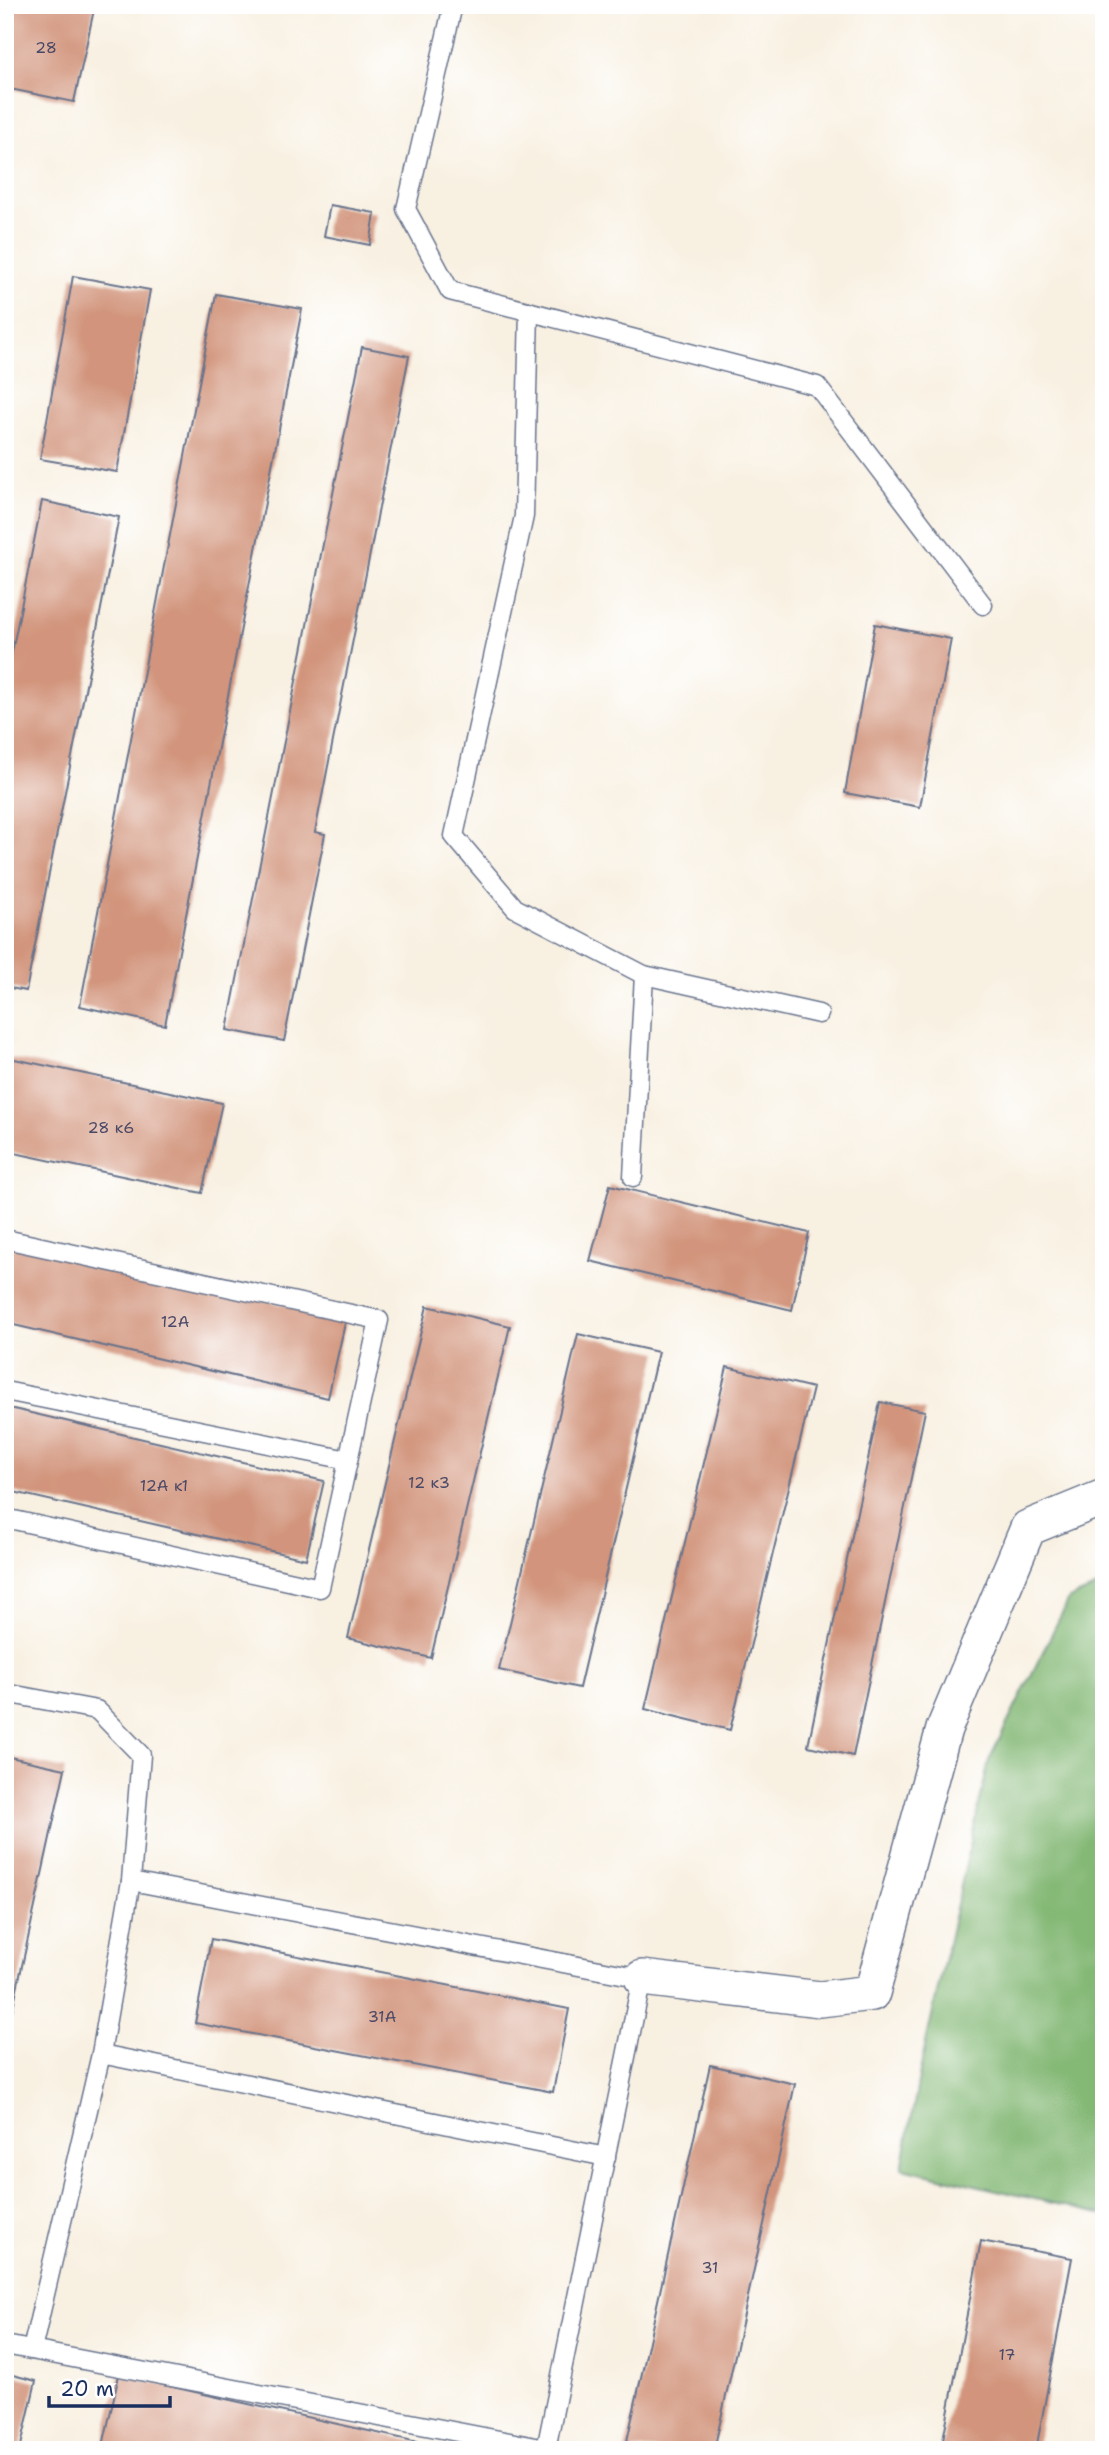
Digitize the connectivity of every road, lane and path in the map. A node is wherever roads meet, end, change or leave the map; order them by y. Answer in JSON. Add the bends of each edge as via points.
{"nodes":[{"id":1,"x":453,"y":5,"type":"edge"},
{"id":2,"x":529,"y":311,"type":"junction"},
{"id":3,"x":983,"y":606,"type":"dead end"},
{"id":4,"x":644,"y":975,"type":"junction"},
{"id":5,"x":819,"y":1014,"type":"dead end"},
{"id":6,"x":633,"y":1177,"type":"dead end"},
{"id":7,"x":5,"y":1239,"type":"edge"},
{"id":8,"x":5,"y":1391,"type":"edge"},
{"id":9,"x":348,"y":1460,"type":"junction"},
{"id":10,"x":1104,"y":1497,"type":"edge"},
{"id":11,"x":5,"y":1517,"type":"edge"},
{"id":12,"x":5,"y":1693,"type":"edge"},
{"id":13,"x":131,"y":1881,"type":"junction"},
{"id":14,"x":642,"y":1978,"type":"junction"},
{"id":15,"x":102,"y":2054,"type":"junction"},
{"id":16,"x":606,"y":2157,"type":"junction"},
{"id":17,"x":5,"y":2345,"type":"edge"},
{"id":18,"x":32,"y":2350,"type":"junction"}],
"edges":[{"from":1,"to":2,"type":"lane","via":[[406,209],[450,291]]},
{"from":2,"to":3,"type":"lane","via":[[817,386]]},
{"from":2,"to":4,"type":"lane","via":[[524,516],[454,836],[515,908]]},
{"from":4,"to":5,"type":"lane"},
{"from":4,"to":6,"type":"lane"},
{"from":7,"to":9,"type":"lane","via":[[379,1320]]},
{"from":8,"to":9,"type":"lane"},
{"from":9,"to":11,"type":"lane","via":[[320,1588]]},
{"from":10,"to":14,"type":"street","via":[[1028,1528],[944,1729],[872,1993],[820,1999]]},
{"from":12,"to":13,"type":"lane","via":[[97,1710],[141,1755]]},
{"from":13,"to":14,"type":"lane"},
{"from":13,"to":15,"type":"lane"},
{"from":14,"to":16,"type":"lane"},
{"from":15,"to":16,"type":"lane"},
{"from":15,"to":18,"type":"lane"},
{"from":16,"to":18,"type":"lane","via":[[546,2449]]},
{"from":17,"to":18,"type":"lane"}]}
